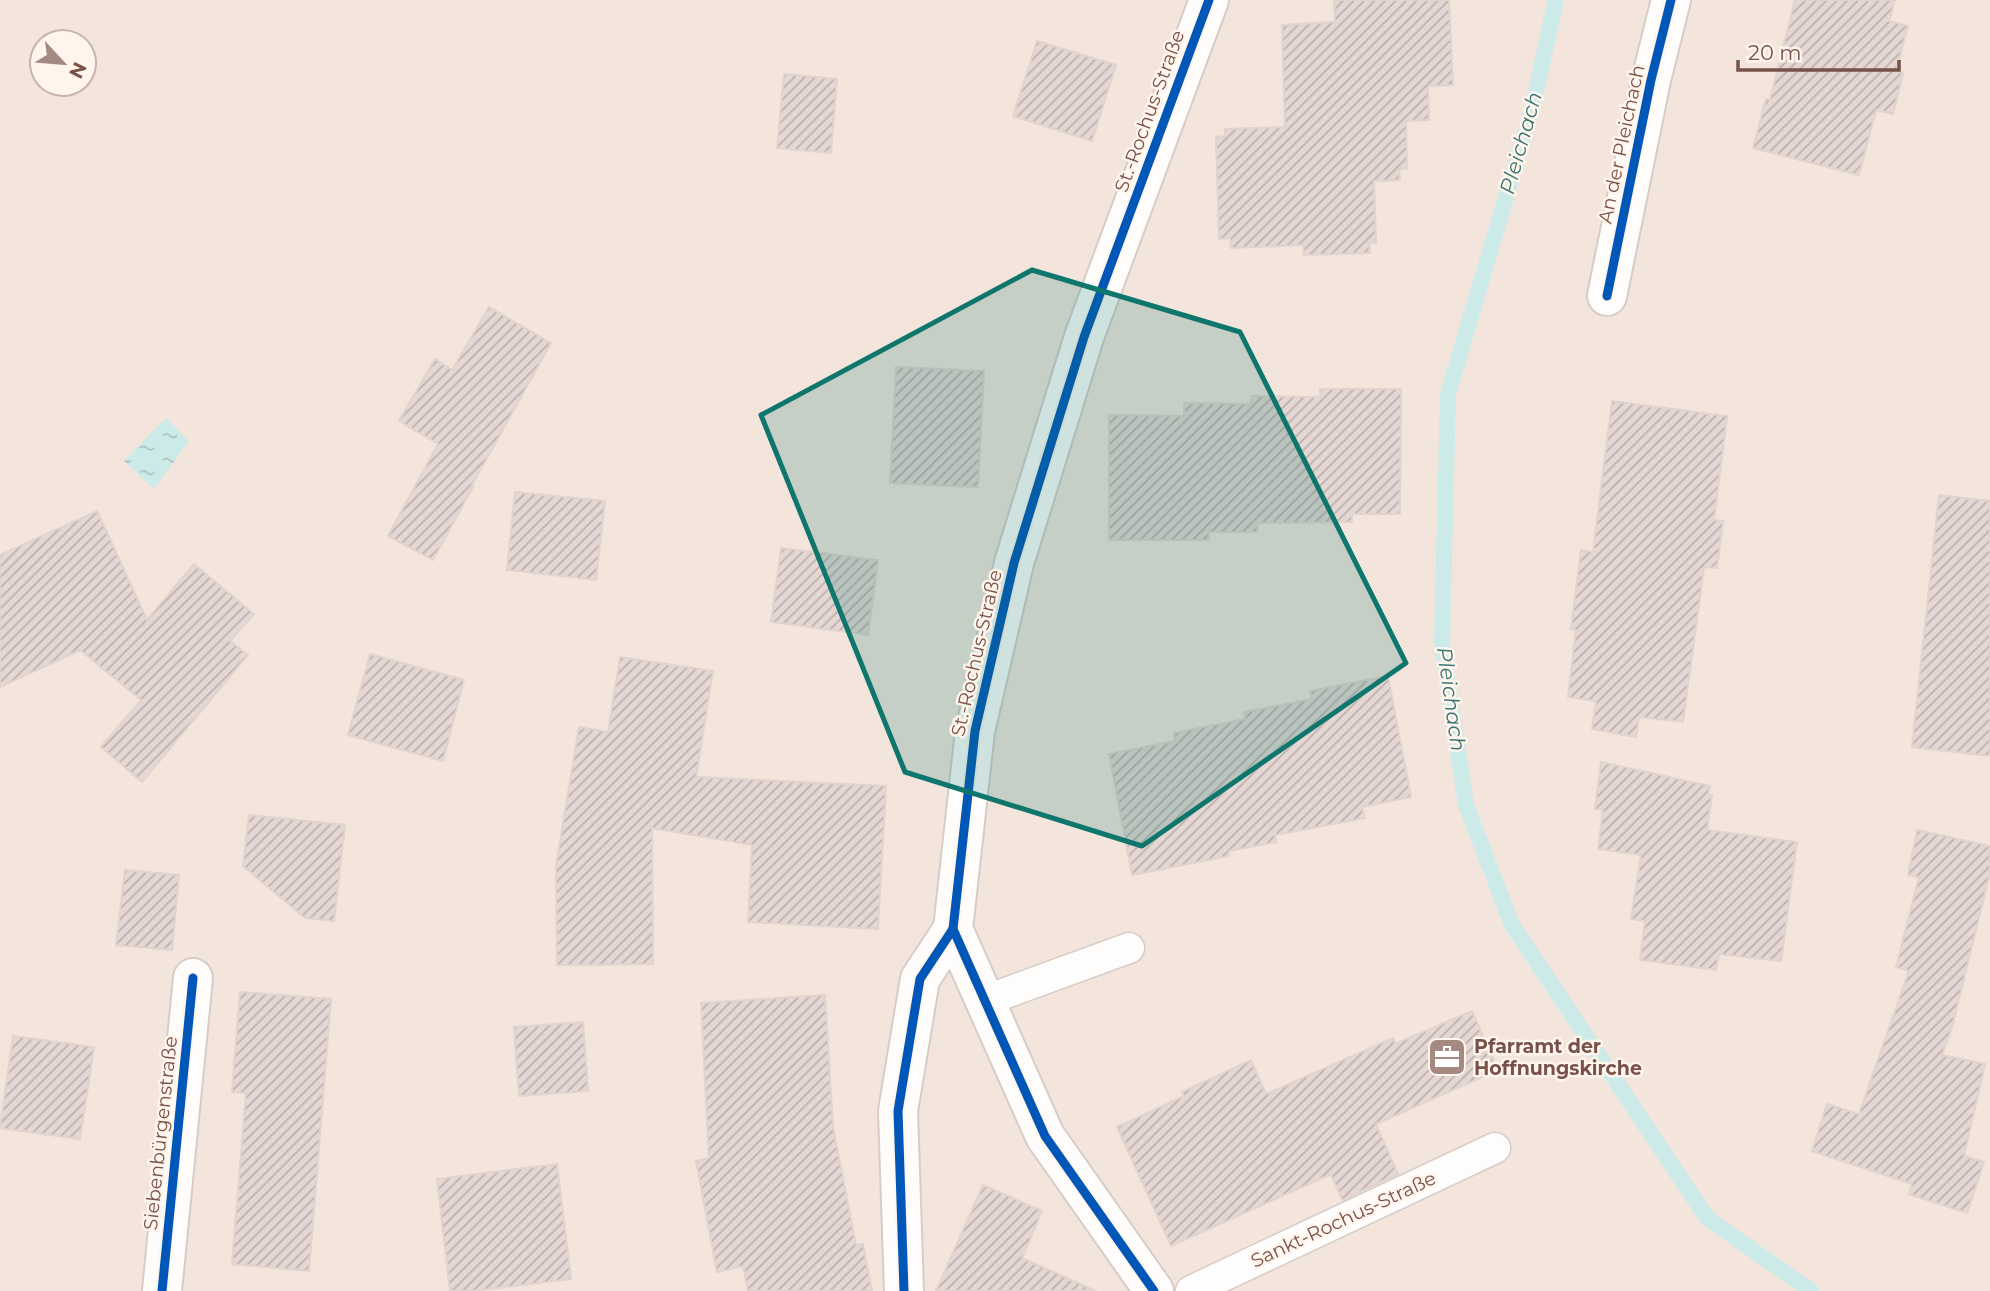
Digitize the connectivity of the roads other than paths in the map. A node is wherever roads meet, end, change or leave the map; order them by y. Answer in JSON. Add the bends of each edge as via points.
{"nodes":[{"id":1,"x":1209,"y":0,"type":"edge"},
{"id":2,"x":1671,"y":0,"type":"edge"},
{"id":3,"x":1607,"y":296,"type":"dead end"},
{"id":4,"x":953,"y":929,"type":"junction"},
{"id":5,"x":1129,"y":948,"type":"dead end"},
{"id":6,"x":193,"y":978,"type":"dead end"},
{"id":7,"x":984,"y":1001,"type":"junction"},
{"id":8,"x":1495,"y":1148,"type":"dead end"},
{"id":9,"x":162,"y":1291,"type":"edge"},
{"id":10,"x":904,"y":1291,"type":"edge"},
{"id":11,"x":1154,"y":1291,"type":"edge"},
{"id":12,"x":1191,"y":1291,"type":"edge"}],
"edges":[{"from":1,"to":4,"type":"street","name":"St.-Rochus-Straße","via":[[1084,337],[1014,562],[975,731]]},
{"from":2,"to":3,"type":"street","name":"An der Pleichach"},
{"from":4,"to":7,"type":"street","name":"St.-Rochus-Straße"},
{"from":4,"to":10,"type":"street","via":[[920,979],[898,1111]]},
{"from":5,"to":7,"type":"lane"},
{"from":6,"to":9,"type":"street","name":"Siebenbürgenstraße"},
{"from":7,"to":11,"type":"street","name":"St.-Rochus-Straße","via":[[1045,1136]]},
{"from":8,"to":12,"type":"lane","name":"Sankt-Rochus-Straße"}]}
